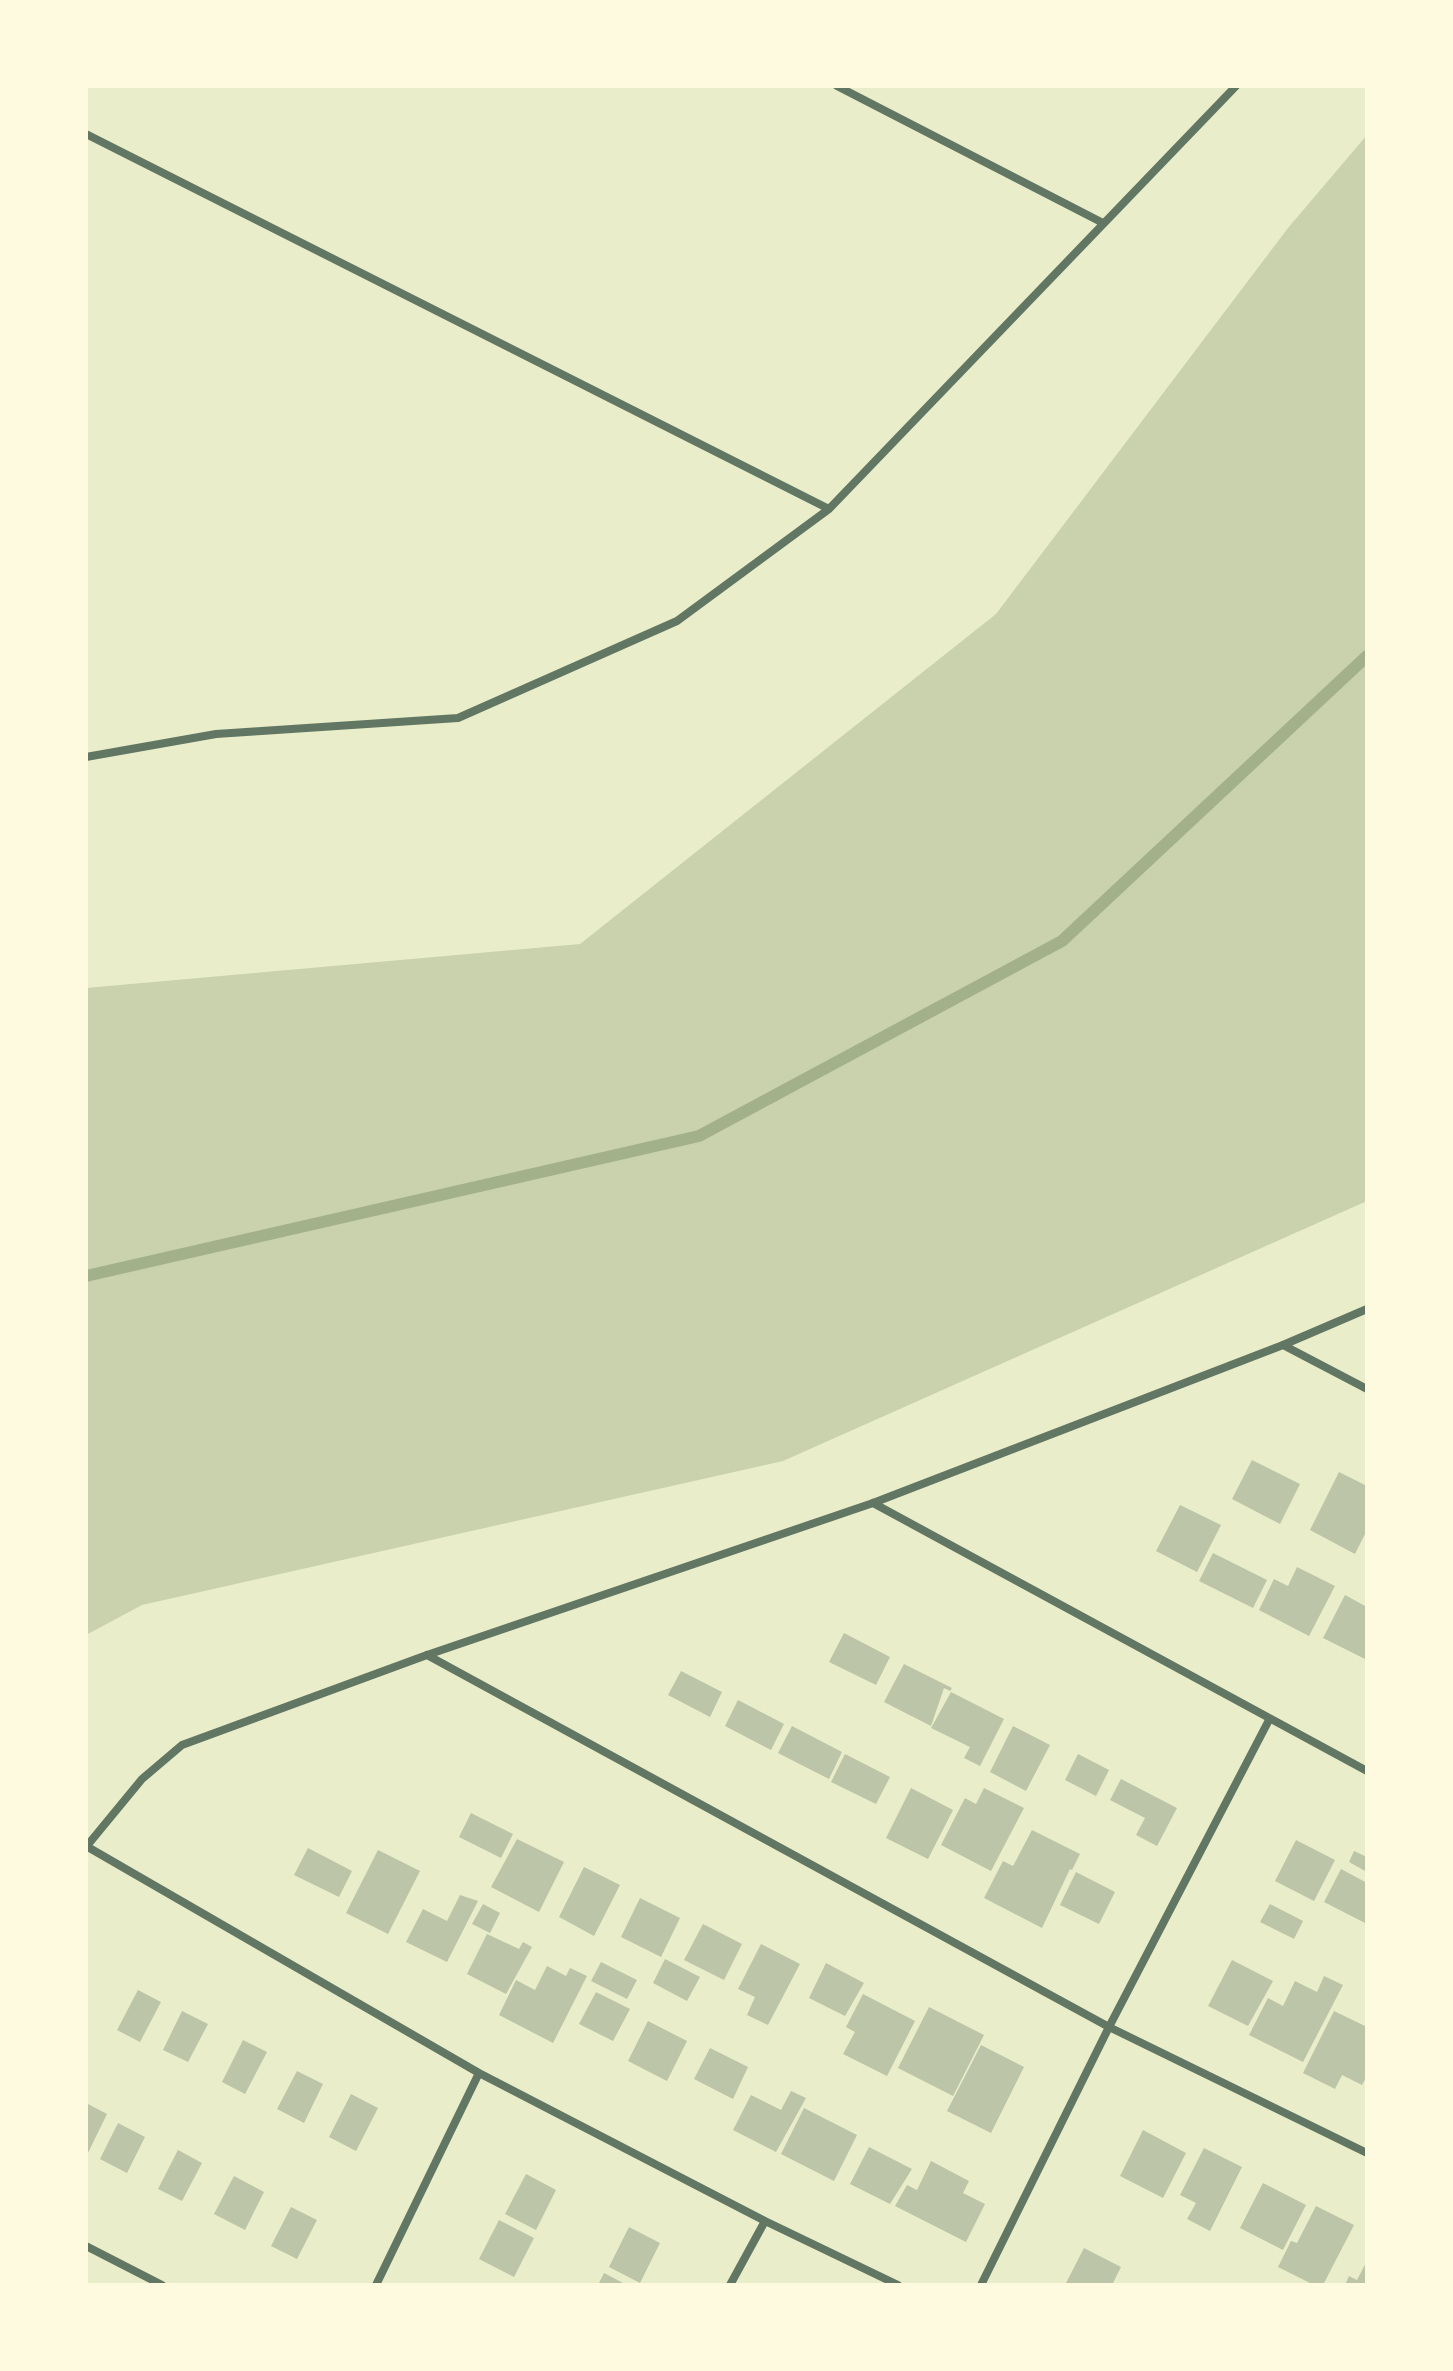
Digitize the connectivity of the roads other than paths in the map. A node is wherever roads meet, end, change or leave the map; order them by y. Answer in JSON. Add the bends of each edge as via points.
{"nodes":[{"id":1,"x":837,"y":86,"type":"edge"},
{"id":2,"x":1236,"y":86,"type":"edge"},
{"id":3,"x":88,"y":138,"type":"edge"},
{"id":4,"x":1103,"y":223,"type":"junction"},
{"id":5,"x":829,"y":509,"type":"junction"},
{"id":6,"x":86,"y":757,"type":"edge"},
{"id":7,"x":1367,"y":1309,"type":"edge"},
{"id":8,"x":1283,"y":1345,"type":"junction"},
{"id":9,"x":1367,"y":1389,"type":"edge"},
{"id":10,"x":873,"y":1503,"type":"junction"},
{"id":11,"x":427,"y":1655,"type":"junction"},
{"id":12,"x":1269,"y":1720,"type":"junction"},
{"id":13,"x":1367,"y":1771,"type":"edge"},
{"id":14,"x":86,"y":1846,"type":"edge"},
{"id":15,"x":1109,"y":2027,"type":"junction"},
{"id":16,"x":479,"y":2073,"type":"junction"},
{"id":17,"x":1367,"y":2153,"type":"edge"},
{"id":18,"x":765,"y":2221,"type":"junction"},
{"id":19,"x":86,"y":2246,"type":"edge"},
{"id":20,"x":162,"y":2285,"type":"edge"},
{"id":21,"x":376,"y":2285,"type":"edge"},
{"id":22,"x":730,"y":2285,"type":"edge"},
{"id":23,"x":898,"y":2285,"type":"edge"},
{"id":24,"x":981,"y":2285,"type":"edge"}],
"edges":[{"from":1,"to":4,"type":"street"},
{"from":2,"to":4,"type":"street"},
{"from":3,"to":5,"type":"street"},
{"from":4,"to":5,"type":"street"},
{"from":5,"to":6,"type":"street","via":[[677,621],[458,718],[216,734]]},
{"from":7,"to":8,"type":"street"},
{"from":8,"to":9,"type":"street"},
{"from":8,"to":10,"type":"street"},
{"from":10,"to":11,"type":"street"},
{"from":10,"to":12,"type":"street"},
{"from":11,"to":14,"type":"street","via":[[182,1745],[142,1779]]},
{"from":11,"to":15,"type":"street"},
{"from":12,"to":13,"type":"street"},
{"from":12,"to":15,"type":"street"},
{"from":14,"to":16,"type":"street"},
{"from":15,"to":17,"type":"street"},
{"from":15,"to":24,"type":"street"},
{"from":16,"to":18,"type":"street"},
{"from":16,"to":21,"type":"street"},
{"from":18,"to":22,"type":"street"},
{"from":18,"to":23,"type":"street"},
{"from":19,"to":20,"type":"street"}]}
